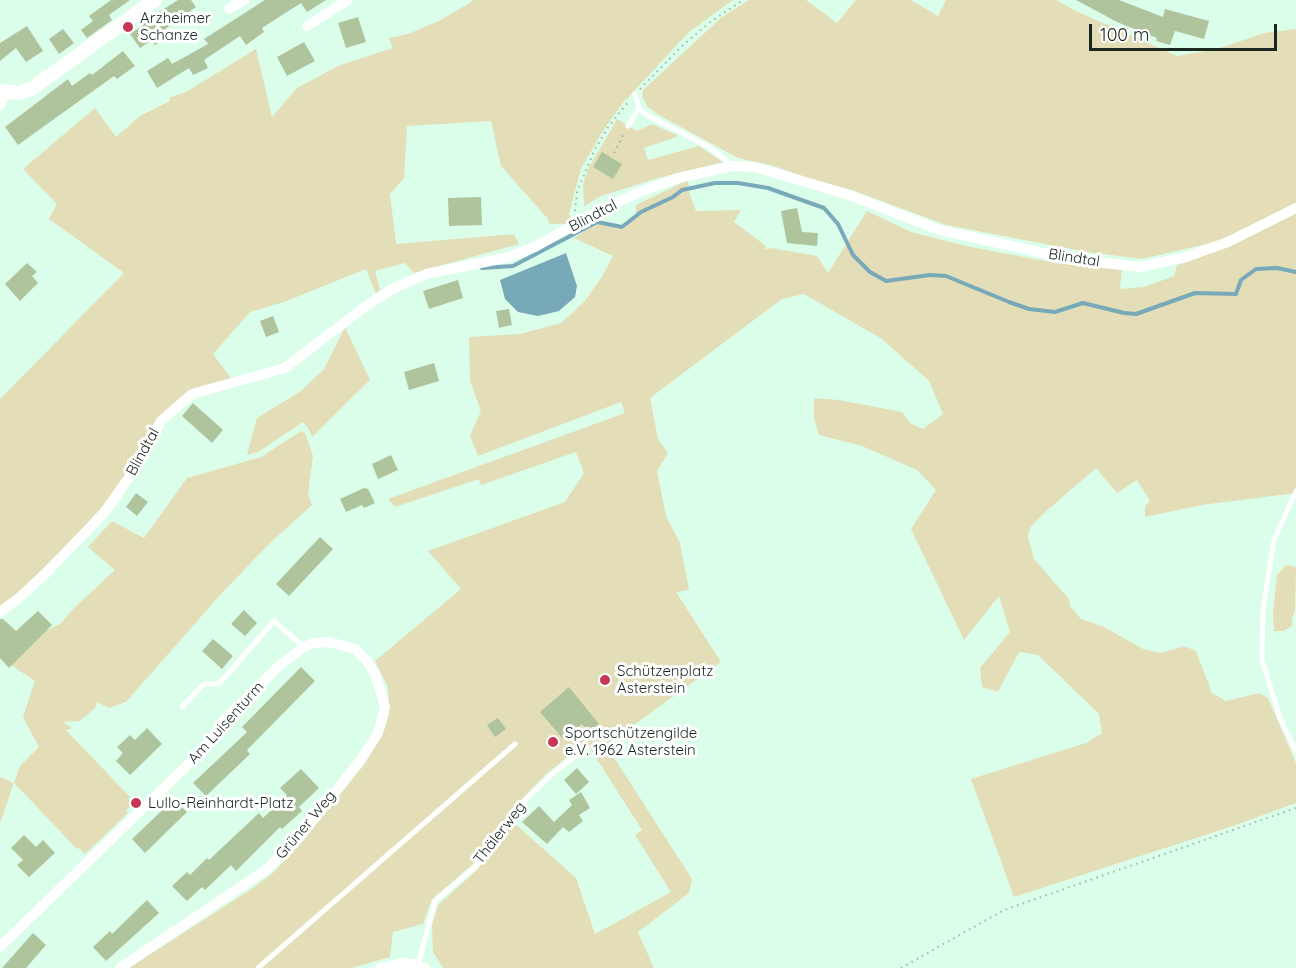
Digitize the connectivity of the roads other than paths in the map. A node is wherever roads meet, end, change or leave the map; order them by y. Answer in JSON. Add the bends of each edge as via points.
{"nodes":[{"id":1,"x":155,"y":0,"type":"edge"},
{"id":2,"x":244,"y":0,"type":"edge"},
{"id":3,"x":348,"y":0,"type":"edge"},
{"id":4,"x":229,"y":9,"type":"dead end"},
{"id":5,"x":308,"y":26,"type":"dead end"},
{"id":6,"x":635,"y":94,"type":"road end"},
{"id":7,"x":2,"y":96,"type":"edge"},
{"id":8,"x":639,"y":108,"type":"junction"},
{"id":9,"x":628,"y":126,"type":"road end"},
{"id":10,"x":733,"y":166,"type":"junction"},
{"id":11,"x":1296,"y":208,"type":"edge"},
{"id":12,"x":1296,"y":492,"type":"edge"},
{"id":13,"x":0,"y":612,"type":"edge"},
{"id":14,"x":329,"y":642,"type":"joint"},
{"id":15,"x":304,"y":646,"type":"junction"},
{"id":16,"x":182,"y":707,"type":"dead end"},
{"id":17,"x":514,"y":744,"type":"dead end"},
{"id":18,"x":587,"y":747,"type":"dead end"},
{"id":19,"x":1296,"y":751,"type":"edge"},
{"id":20,"x":0,"y":947,"type":"edge"},
{"id":21,"x":422,"y":966,"type":"edge"},
{"id":22,"x":120,"y":968,"type":"edge"},
{"id":23,"x":258,"y":968,"type":"edge"},
{"id":24,"x":381,"y":968,"type":"edge"}],
"edges":[{"from":1,"to":7,"type":"street","via":[[31,89]]},
{"from":2,"to":4,"type":"street"},
{"from":3,"to":5,"type":"street"},
{"from":6,"to":8,"type":"lane"},
{"from":8,"to":9,"type":"lane"},
{"from":8,"to":10,"type":"lane","via":[[709,147]]},
{"from":10,"to":11,"type":"street","name":"Blindtal","via":[[771,171],[849,195],[940,230],[1070,260],[1141,267],[1228,243]]},
{"from":10,"to":13,"type":"street","name":"Blindtal","via":[[678,178],[637,193],[535,247],[505,258],[426,274],[366,306],[285,368],[192,394],[161,421],[133,472],[104,513],[45,574]]},
{"from":12,"to":19,"type":"lane","via":[[1274,540],[1263,609],[1262,660],[1280,718]]},
{"from":14,"to":15,"type":"street","name":"Am Luisenturm"},
{"from":14,"to":22,"type":"street","name":"Grüner Weg","via":[[355,650],[367,661],[385,707],[378,733],[362,758],[281,857]]},
{"from":15,"to":16,"type":"lane","via":[[274,621],[219,684],[204,684]]},
{"from":15,"to":20,"type":"street","name":"Am Luisenturm","via":[[222,722],[208,745]]},
{"from":17,"to":23,"type":"lane"},
{"from":18,"to":21,"type":"lane","name":"Thälerweg","via":[[517,808],[475,867],[435,901]]},
{"from":21,"to":24,"type":"street","via":[[404,963]]}]}
